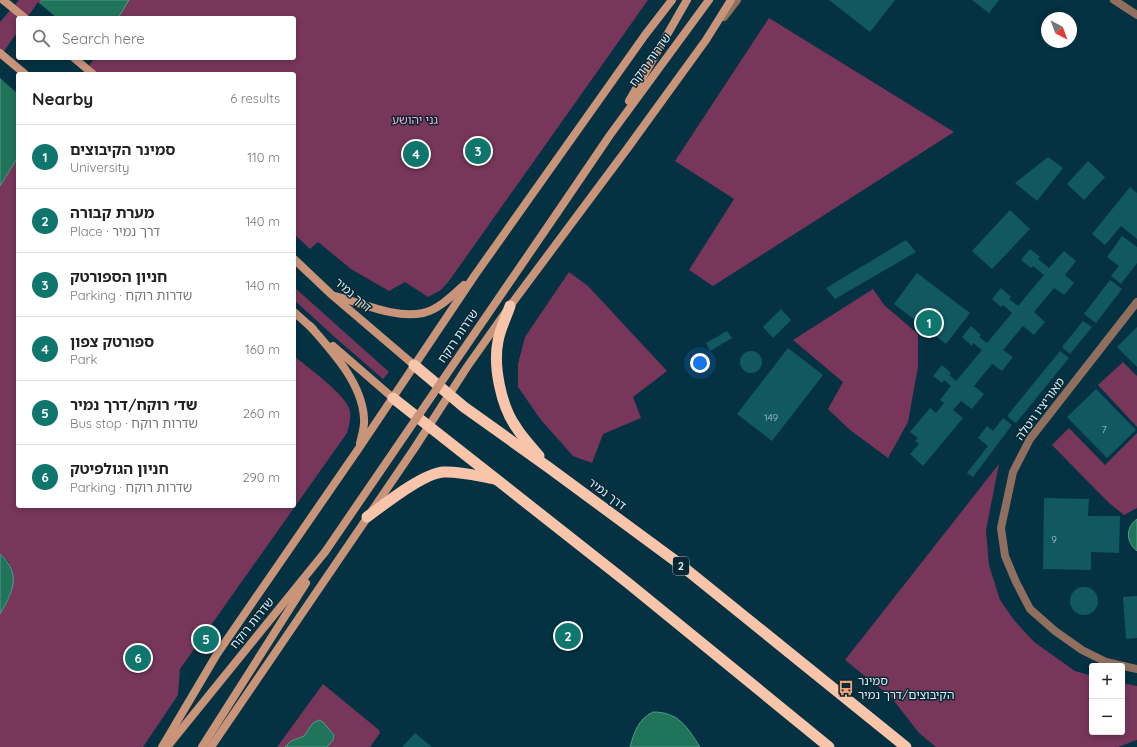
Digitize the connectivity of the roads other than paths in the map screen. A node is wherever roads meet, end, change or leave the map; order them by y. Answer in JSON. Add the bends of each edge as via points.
{"nodes":[{"id":1,"x":3,"y":0,"type":"edge"},
{"id":2,"x":672,"y":0,"type":"edge"},
{"id":3,"x":687,"y":0,"type":"edge"},
{"id":4,"x":709,"y":0,"type":"edge"},
{"id":5,"x":731,"y":0,"type":"edge"},
{"id":6,"x":737,"y":0,"type":"edge"},
{"id":7,"x":1114,"y":0,"type":"edge"},
{"id":8,"x":1137,"y":15,"type":"edge"},
{"id":9,"x":23,"y":16,"type":"edge"},
{"id":10,"x":706,"y":40,"type":"junction"},
{"id":11,"x":0,"y":53,"type":"edge"},
{"id":12,"x":76,"y":60,"type":"edge"},
{"id":13,"x":23,"y":72,"type":"edge"},
{"id":14,"x":91,"y":72,"type":"edge"},
{"id":15,"x":610,"y":134,"type":"junction"},
{"id":16,"x":296,"y":261,"type":"edge"},
{"id":17,"x":475,"y":275,"type":"junction"},
{"id":18,"x":332,"y":295,"type":"junction"},
{"id":19,"x":1137,"y":302,"type":"edge"},
{"id":20,"x":510,"y":306,"type":"junction"},
{"id":21,"x":296,"y":314,"type":"edge"},
{"id":22,"x":310,"y":326,"type":"junction"},
{"id":23,"x":414,"y":365,"type":"junction"},
{"id":24,"x":449,"y":394,"type":"junction"},
{"id":25,"x":393,"y":398,"type":"junction"},
{"id":26,"x":428,"y":427,"type":"junction"},
{"id":27,"x":359,"y":448,"type":"junction"},
{"id":28,"x":548,"y":467,"type":"junction"},
{"id":29,"x":497,"y":480,"type":"junction"},
{"id":30,"x":367,"y":517,"type":"junction"},
{"id":31,"x":325,"y":552,"type":"junction"},
{"id":32,"x":1137,"y":669,"type":"edge"},
{"id":33,"x":162,"y":747,"type":"edge"},
{"id":34,"x":167,"y":747,"type":"edge"},
{"id":35,"x":202,"y":747,"type":"edge"},
{"id":36,"x":211,"y":747,"type":"edge"},
{"id":37,"x":829,"y":747,"type":"edge"},
{"id":38,"x":906,"y":747,"type":"edge"}],
"edges":[{"from":1,"to":9,"type":"main road"},
{"from":2,"to":17,"type":"main road"},
{"from":3,"to":15,"type":"main road","name":"שדרות רוקח"},
{"from":4,"to":15,"type":"main road","name":"שדרות רוקח"},
{"from":5,"to":10,"type":"main road"},
{"from":6,"to":10,"type":"street"},
{"from":7,"to":8,"type":"street"},
{"from":10,"to":20,"type":"main road"},
{"from":11,"to":13,"type":"main road"},
{"from":12,"to":14,"type":"main road"},
{"from":15,"to":31,"type":"main road","name":"שדרות רוקח","bridge":true},
{"from":16,"to":18,"type":"main road","name":"דרך נמיר"},
{"from":17,"to":18,"type":"main road","via":[[450,298],[424,312],[394,313]]},
{"from":17,"to":23,"type":"main road"},
{"from":18,"to":23,"type":"main road","name":"דרך נמיר"},
{"from":19,"to":32,"type":"street","name":"מאוריציו ויטלה","via":[[1030,439],[1013,472],[1001,528],[1005,556],[1030,609],[1082,650],[1106,662]]},
{"from":20,"to":24,"type":"main road"},
{"from":20,"to":28,"type":"highway","via":[[498,341],[501,395],[515,427]]},
{"from":21,"to":22,"type":"main road"},
{"from":22,"to":25,"type":"main road"},
{"from":22,"to":27,"type":"main road","via":[[333,352],[359,395],[364,418]]},
{"from":23,"to":24,"type":"highway","name":"דרך נמיר","number":"2"},
{"from":23,"to":25,"type":"main road"},
{"from":24,"to":26,"type":"main road"},
{"from":24,"to":28,"type":"highway","name":"דרך נמיר","number":"2"},
{"from":25,"to":26,"type":"highway"},
{"from":25,"to":27,"type":"main road"},
{"from":26,"to":29,"type":"highway"},
{"from":26,"to":30,"type":"main road"},
{"from":27,"to":33,"type":"main road","via":[[217,654]]},
{"from":28,"to":38,"type":"highway","name":"דרך נמיר","number":"2","via":[[677,562]]},
{"from":29,"to":30,"type":"highway","via":[[442,472],[419,482]]},
{"from":29,"to":37,"type":"highway"},
{"from":30,"to":36,"type":"main road"},
{"from":31,"to":34,"type":"main road","name":"שדרות רוקח"},
{"from":31,"to":35,"type":"main road","name":"שדרות רוקח"}]}
